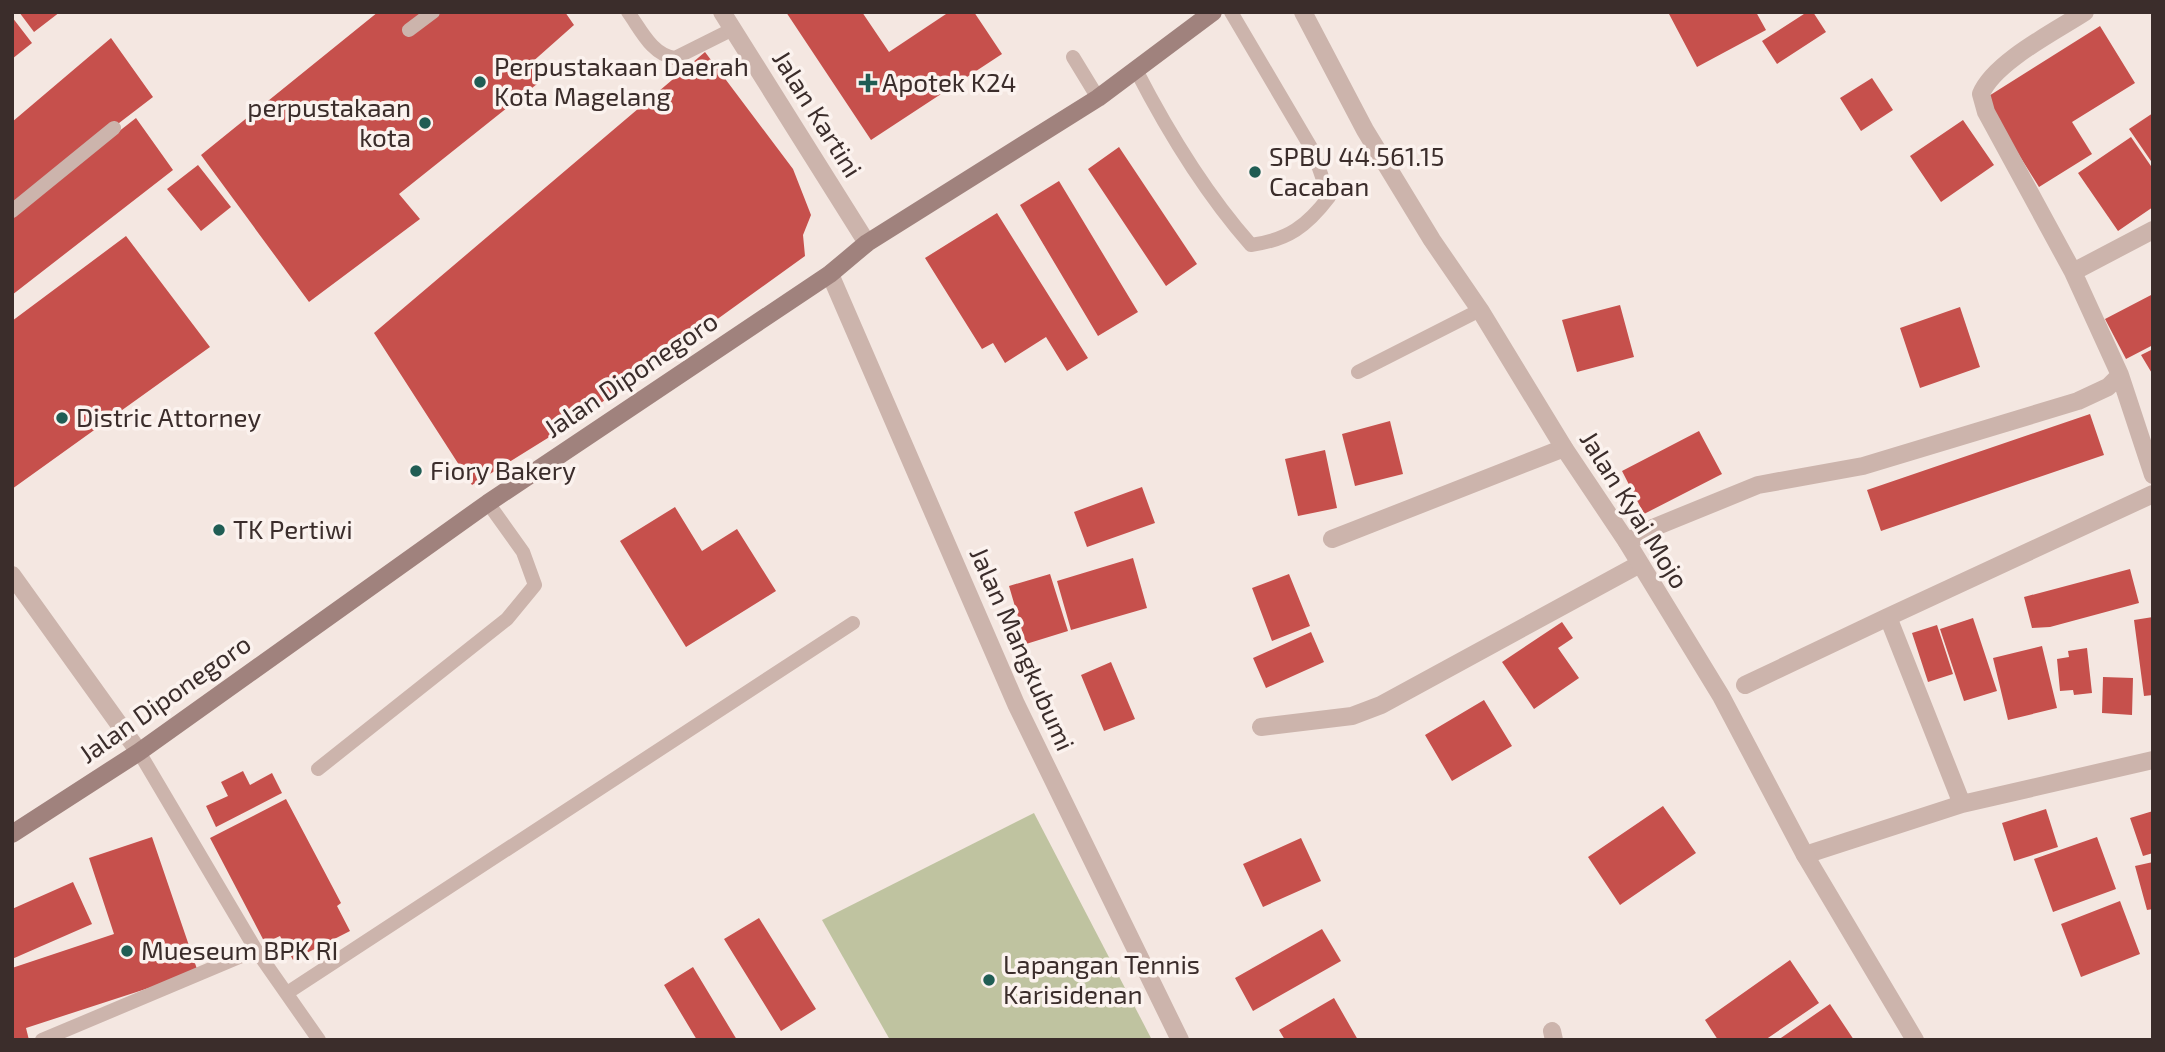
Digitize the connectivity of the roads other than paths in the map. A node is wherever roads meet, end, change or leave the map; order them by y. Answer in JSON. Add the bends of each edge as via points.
{"nodes":[{"id":1,"x":433,"y":12,"type":"edge"},
{"id":2,"x":628,"y":12,"type":"edge"},
{"id":3,"x":722,"y":12,"type":"edge"},
{"id":4,"x":1213,"y":12,"type":"edge"},
{"id":5,"x":1231,"y":12,"type":"edge"},
{"id":6,"x":1303,"y":12,"type":"edge"},
{"id":7,"x":2085,"y":12,"type":"edge"},
{"id":8,"x":733,"y":29,"type":"junction"},
{"id":9,"x":409,"y":30,"type":"dead end"},
{"id":10,"x":1073,"y":57,"type":"dead end"},
{"id":11,"x":1136,"y":69,"type":"junction"},
{"id":12,"x":1098,"y":98,"type":"junction"},
{"id":13,"x":114,"y":128,"type":"dead end"},
{"id":14,"x":12,"y":211,"type":"edge"},
{"id":15,"x":2153,"y":230,"type":"edge"},
{"id":16,"x":867,"y":243,"type":"junction"},
{"id":17,"x":2073,"y":272,"type":"junction"},
{"id":18,"x":830,"y":274,"type":"junction"},
{"id":19,"x":1480,"y":310,"type":"junction"},
{"id":20,"x":1358,"y":372,"type":"dead end"},
{"id":21,"x":2120,"y":375,"type":"junction"},
{"id":22,"x":1564,"y":448,"type":"junction"},
{"id":23,"x":2153,"y":475,"type":"edge"},
{"id":24,"x":2153,"y":494,"type":"edge"},
{"id":25,"x":488,"y":503,"type":"junction"},
{"id":26,"x":1332,"y":539,"type":"dead end"},
{"id":27,"x":1627,"y":542,"type":"junction"},
{"id":28,"x":1638,"y":565,"type":"junction"},
{"id":29,"x":15,"y":586,"type":"edge"},
{"id":30,"x":1888,"y":617,"type":"junction"},
{"id":31,"x":853,"y":623,"type":"dead end"},
{"id":32,"x":1745,"y":685,"type":"dead end"},
{"id":33,"x":1261,"y":727,"type":"dead end"},
{"id":34,"x":139,"y":752,"type":"junction"},
{"id":35,"x":2153,"y":760,"type":"edge"},
{"id":36,"x":318,"y":769,"type":"dead end"},
{"id":37,"x":1962,"y":804,"type":"junction"},
{"id":38,"x":12,"y":835,"type":"edge"},
{"id":39,"x":1805,"y":855,"type":"junction"},
{"id":40,"x":256,"y":950,"type":"junction"},
{"id":41,"x":287,"y":993,"type":"junction"},
{"id":42,"x":42,"y":1040,"type":"edge"},
{"id":43,"x":319,"y":1040,"type":"edge"},
{"id":44,"x":1180,"y":1040,"type":"edge"},
{"id":45,"x":1914,"y":1040,"type":"edge"}],
"edges":[{"from":1,"to":9,"type":"lane"},
{"from":2,"to":8,"type":"lane","via":[[656,51],[668,57],[675,58]]},
{"from":3,"to":8,"type":"street","name":"Jalan Kartini"},
{"from":4,"to":11,"type":"main road","name":"Jalan Diponegoro"},
{"from":5,"to":11,"type":"lane","via":[[1313,151],[1329,197],[1311,221],[1274,242],[1251,245],[1202,181]]},
{"from":6,"to":19,"type":"street","name":"Jalan Kyai Mojo","via":[[1365,130]]},
{"from":7,"to":17,"type":"street","via":[[2011,61],[1981,94],[1986,112]]},
{"from":8,"to":16,"type":"street","name":"Jalan Kartini"},
{"from":10,"to":12,"type":"lane"},
{"from":11,"to":12,"type":"main road","name":"Jalan Diponegoro"},
{"from":12,"to":16,"type":"main road","name":"Jalan Diponegoro"},
{"from":13,"to":14,"type":"lane"},
{"from":15,"to":17,"type":"street"},
{"from":16,"to":18,"type":"main road","name":"Jalan Diponegoro"},
{"from":17,"to":21,"type":"street"},
{"from":18,"to":25,"type":"main road","name":"Jalan Diponegoro"},
{"from":18,"to":44,"type":"street","name":"Jalan Mangkubumi","via":[[1016,704]]},
{"from":19,"to":20,"type":"lane"},
{"from":19,"to":22,"type":"street","name":"Jalan Kyai Mojo"},
{"from":21,"to":23,"type":"street"},
{"from":21,"to":27,"type":"street","via":[[2108,387],[2078,401],[1863,466],[1758,485]]},
{"from":22,"to":26,"type":"street"},
{"from":22,"to":27,"type":"street","name":"Jalan Kyai Mojo"},
{"from":24,"to":30,"type":"street"},
{"from":25,"to":34,"type":"main road","name":"Jalan Diponegoro"},
{"from":25,"to":36,"type":"lane","via":[[523,552],[535,585],[507,619]]},
{"from":27,"to":28,"type":"street","name":"Jalan Kyai Mojo"},
{"from":28,"to":33,"type":"street","via":[[1381,705],[1352,716]]},
{"from":28,"to":39,"type":"street","name":"Jalan Kyai Mojo","via":[[1721,696]]},
{"from":29,"to":34,"type":"street"},
{"from":30,"to":32,"type":"street"},
{"from":30,"to":37,"type":"street"},
{"from":31,"to":41,"type":"lane"},
{"from":34,"to":38,"type":"main road","name":"Jalan Diponegoro"},
{"from":34,"to":40,"type":"lane"},
{"from":35,"to":37,"type":"street"},
{"from":37,"to":39,"type":"street"},
{"from":39,"to":45,"type":"street","name":"Jalan Kyai Mojo"},
{"from":40,"to":41,"type":"lane"},
{"from":40,"to":42,"type":"lane"},
{"from":41,"to":43,"type":"lane"}]}
